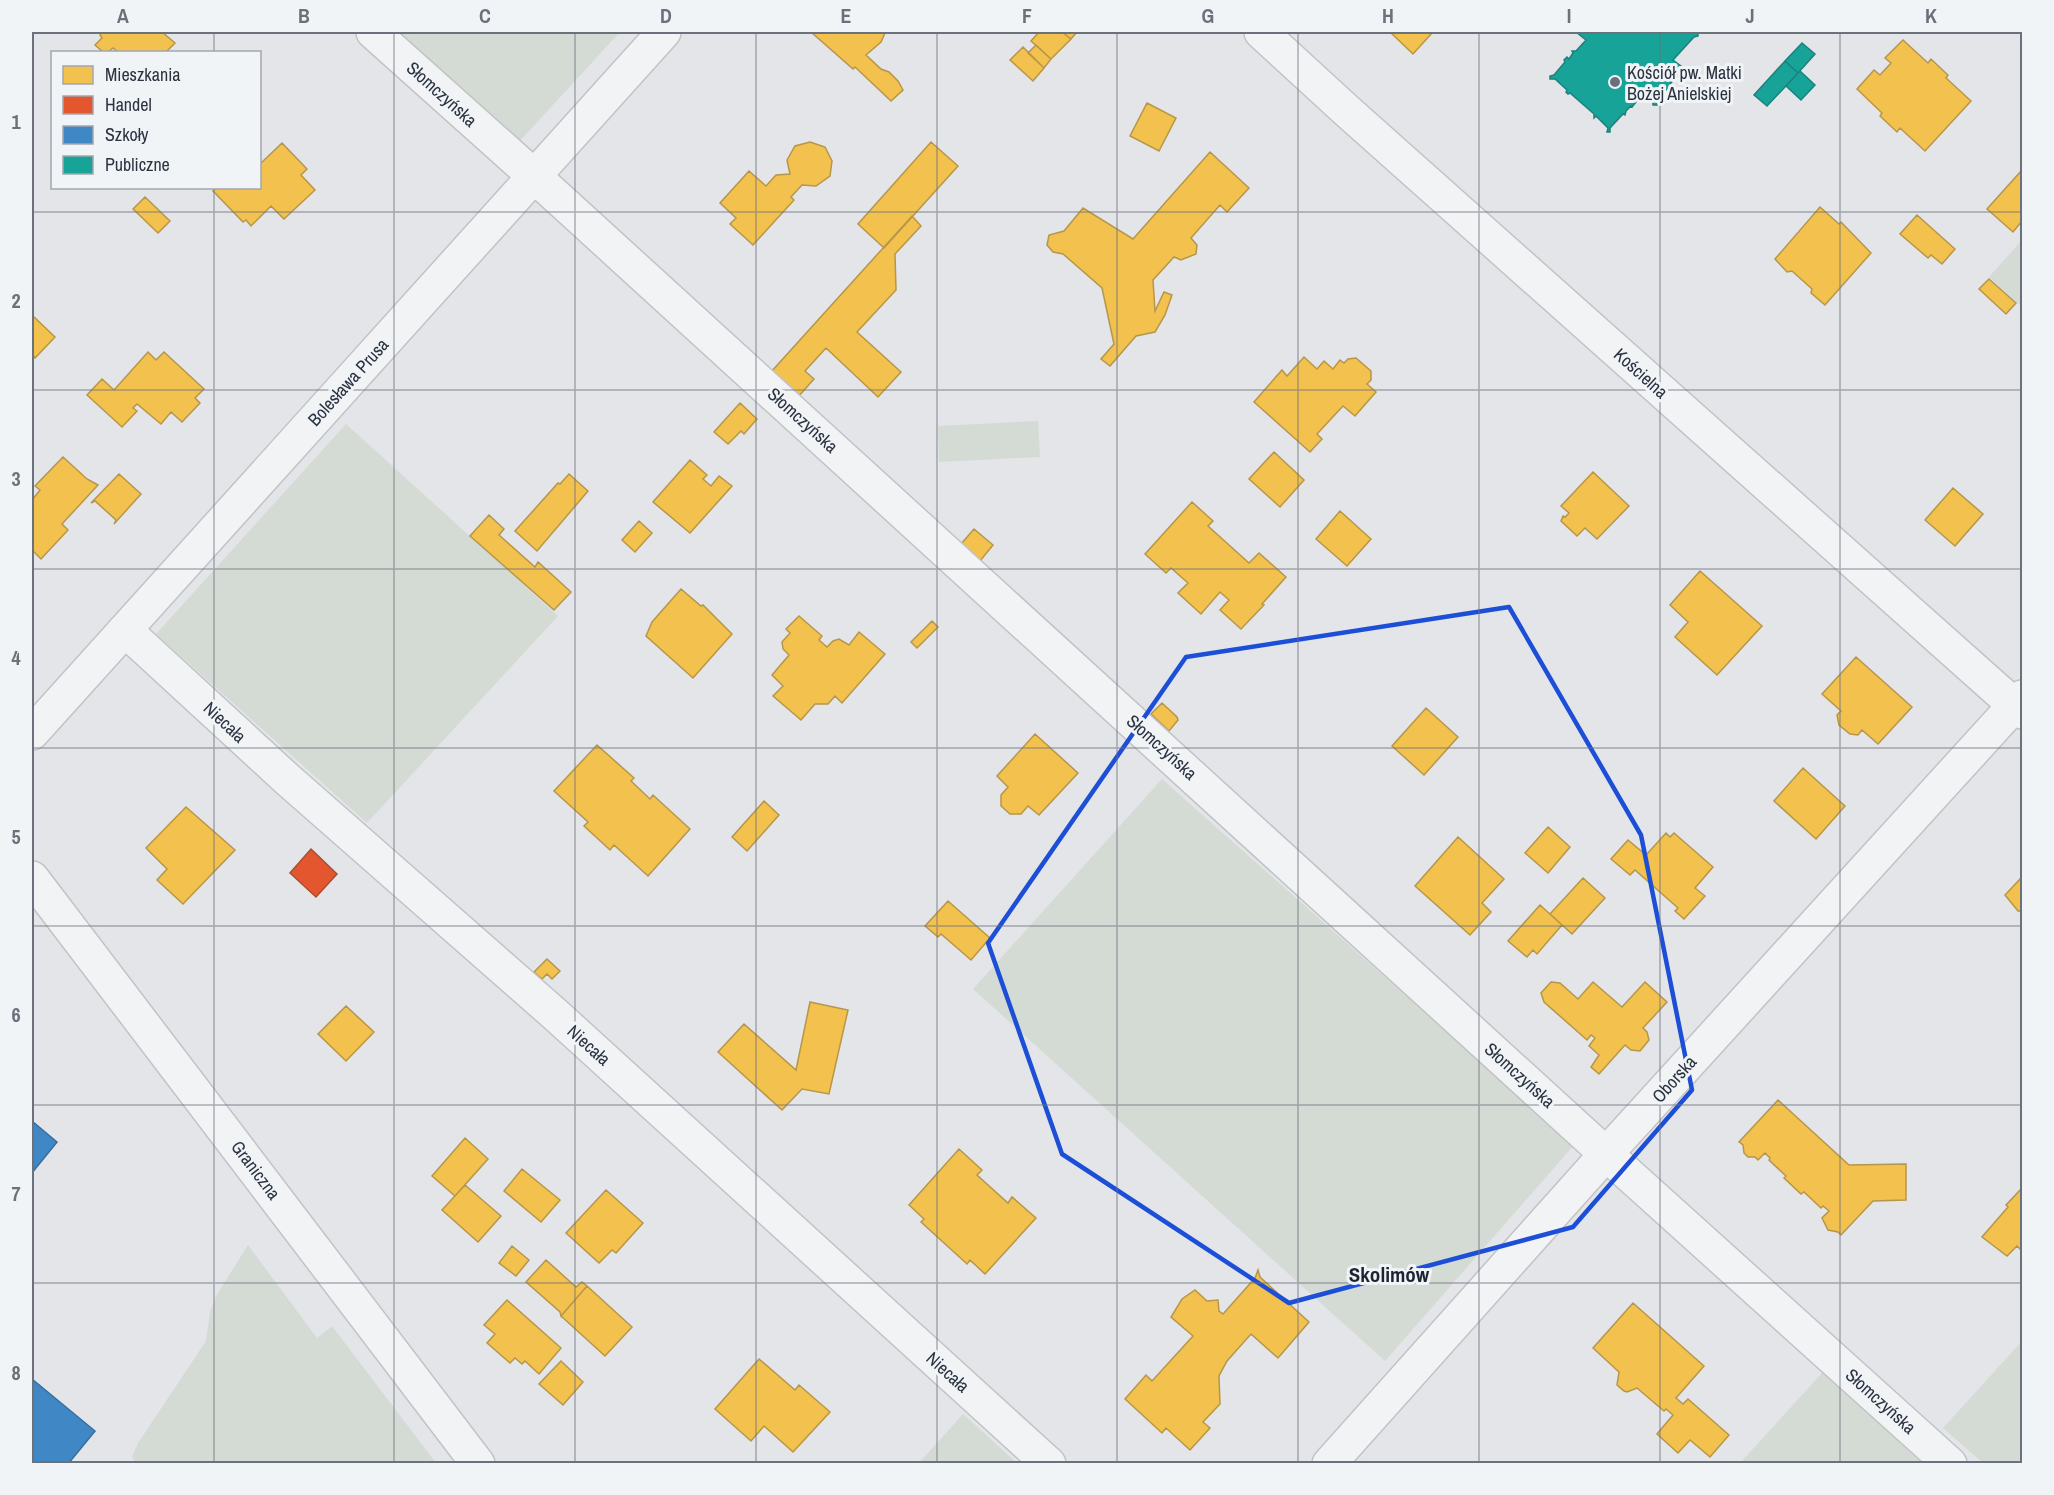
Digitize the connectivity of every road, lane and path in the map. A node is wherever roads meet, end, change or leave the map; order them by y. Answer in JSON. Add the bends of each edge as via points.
{"nodes":[{"id":1,"x":373,"y":32,"type":"edge"},
{"id":2,"x":664,"y":32,"type":"edge"},
{"id":3,"x":1262,"y":32,"type":"edge"},
{"id":4,"x":534,"y":176,"type":"junction"},
{"id":5,"x":125,"y":630,"type":"junction"},
{"id":6,"x":2020,"y":705,"type":"edge"},
{"id":7,"x":32,"y":734,"type":"edge"},
{"id":8,"x":32,"y":878,"type":"edge"},
{"id":9,"x":1606,"y":1154,"type":"junction"},
{"id":10,"x":478,"y":1464,"type":"edge"},
{"id":11,"x":1049,"y":1464,"type":"edge"},
{"id":12,"x":1329,"y":1464,"type":"edge"},
{"id":13,"x":1950,"y":1464,"type":"edge"}],
"edges":[{"from":1,"to":4,"type":"street","name":"Słomczyńska"},
{"from":2,"to":4,"type":"street","name":"Bolesława Prusa"},
{"from":3,"to":6,"type":"street","name":"Kościelna"},
{"from":4,"to":5,"type":"street","name":"Bolesława Prusa"},
{"from":4,"to":9,"type":"street","name":"Słomczyńska"},
{"from":5,"to":7,"type":"street","name":"Bolesława Prusa"},
{"from":5,"to":11,"type":"street","name":"Niecała"},
{"from":6,"to":9,"type":"street","name":"Oborska"},
{"from":8,"to":10,"type":"street","name":"Graniczna"},
{"from":9,"to":12,"type":"street","name":"Oborska"},
{"from":9,"to":13,"type":"street","name":"Słomczyńska"}]}
